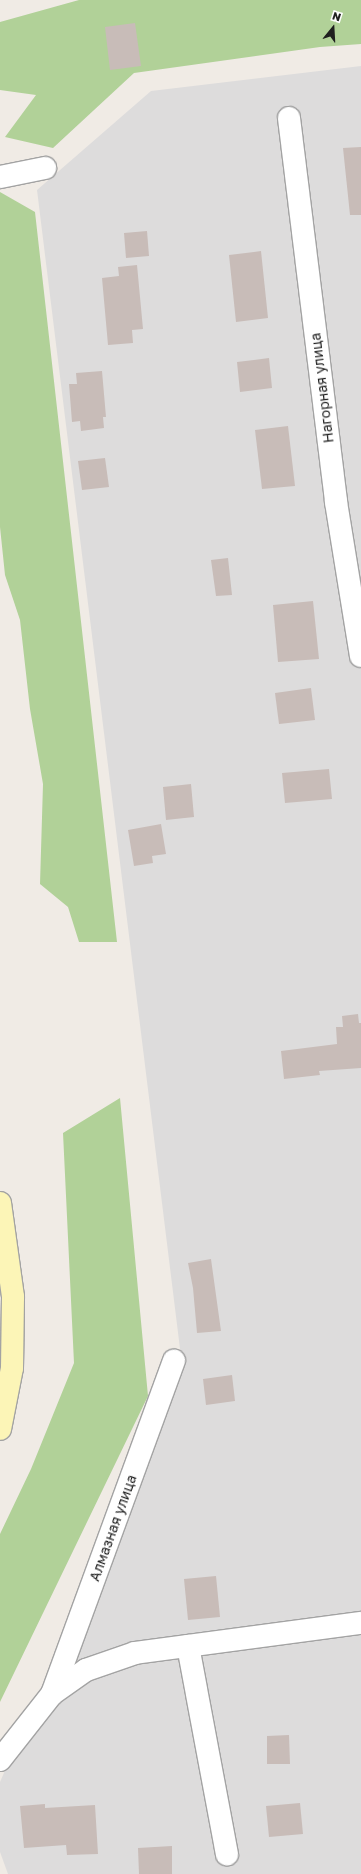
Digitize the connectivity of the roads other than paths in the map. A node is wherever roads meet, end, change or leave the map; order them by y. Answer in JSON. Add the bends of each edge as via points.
{"nodes":[{"id":1,"x":290,"y":118,"type":"dead end"},
{"id":2,"x":45,"y":168,"type":"dead end"},
{"id":3,"x":0,"y":177,"type":"edge"},
{"id":4,"x":361,"y":656,"type":"edge"},
{"id":5,"x":0,"y":1203,"type":"edge"},
{"id":6,"x":174,"y":1361,"type":"dead end"},
{"id":7,"x":0,"y":1429,"type":"edge"},
{"id":8,"x":361,"y":1623,"type":"edge"},
{"id":9,"x":188,"y":1646,"type":"junction"},
{"id":10,"x":52,"y":1694,"type":"junction"},
{"id":11,"x":0,"y":1760,"type":"edge"},
{"id":12,"x":227,"y":1854,"type":"dead end"}],
"edges":[{"from":1,"to":4,"type":"street","name":"Нагорная улица","via":[[336,502]]},
{"from":2,"to":3,"type":"street"},
{"from":5,"to":7,"type":"street","via":[[13,1297],[12,1368]]},
{"from":6,"to":10,"type":"street","name":"Алмазная улица"},
{"from":8,"to":9,"type":"street"},
{"from":9,"to":10,"type":"street","via":[[135,1653],[86,1670]]},
{"from":9,"to":12,"type":"street"},
{"from":10,"to":11,"type":"street"}]}
